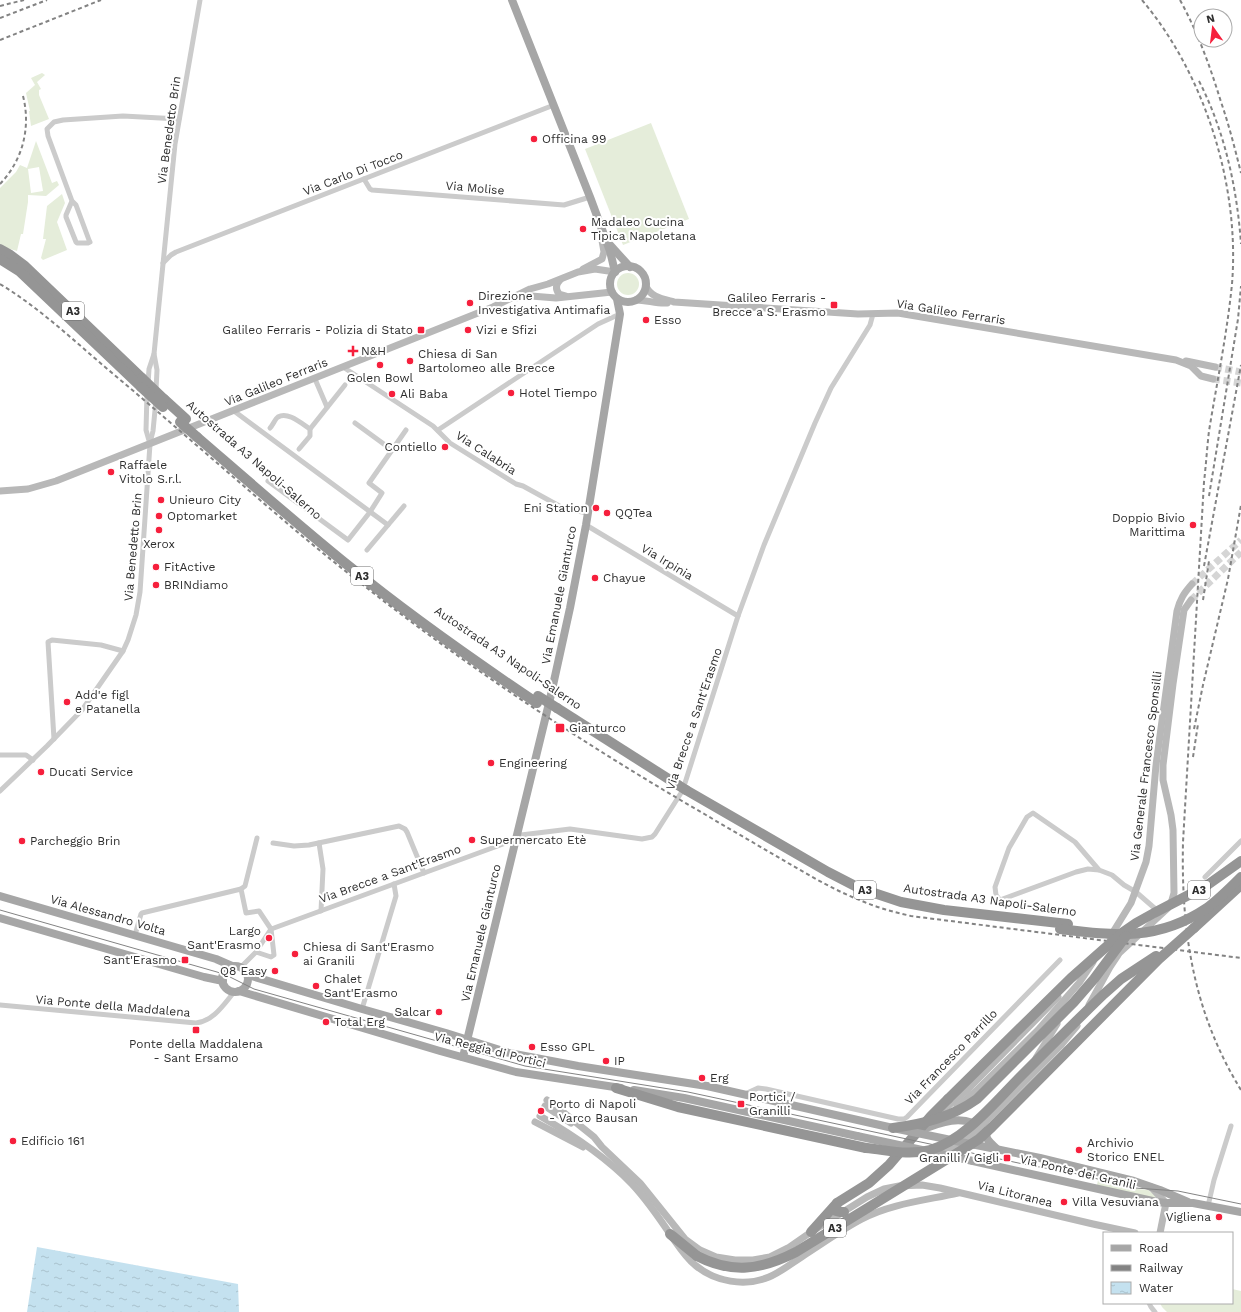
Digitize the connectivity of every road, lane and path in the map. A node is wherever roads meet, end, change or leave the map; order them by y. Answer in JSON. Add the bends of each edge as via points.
{"nodes":[{"id":1,"x":200,"y":0,"type":"edge"},
{"id":2,"x":512,"y":0,"type":"edge"},
{"id":3,"x":554,"y":105,"type":"junction"},
{"id":4,"x":179,"y":119,"type":"junction"},
{"id":5,"x":364,"y":179,"type":"junction"},
{"id":6,"x":590,"y":197,"type":"junction"},
{"id":7,"x":72,"y":201,"type":"junction"},
{"id":8,"x":598,"y":221,"type":"junction"},
{"id":9,"x":607,"y":242,"type":"junction"},
{"id":10,"x":0,"y":249,"type":"edge"},
{"id":11,"x":0,"y":259,"type":"edge"},
{"id":12,"x":163,"y":263,"type":"junction"},
{"id":13,"x":630,"y":267,"type":"junction"},
{"id":14,"x":578,"y":272,"type":"junction"},
{"id":15,"x":615,"y":272,"type":"junction"},
{"id":16,"x":564,"y":278,"type":"junction"},
{"id":17,"x":646,"y":286,"type":"junction"},
{"id":18,"x":573,"y":296,"type":"junction"},
{"id":19,"x":615,"y":296,"type":"junction"},
{"id":20,"x":512,"y":299,"type":"junction"},
{"id":21,"x":632,"y":301,"type":"junction"},
{"id":22,"x":674,"y":302,"type":"junction"},
{"id":23,"x":620,"y":314,"type":"junction"},
{"id":24,"x":873,"y":314,"type":"junction"},
{"id":25,"x":154,"y":354,"type":"junction"},
{"id":26,"x":1176,"y":360,"type":"junction"},
{"id":27,"x":343,"y":367,"type":"junction"},
{"id":28,"x":1215,"y":368,"type":"tunnel mouth"},
{"id":29,"x":1213,"y":378,"type":"tunnel mouth"},
{"id":30,"x":314,"y":379,"type":"junction"},
{"id":31,"x":141,"y":383,"type":"junction"},
{"id":32,"x":345,"y":385,"type":"dead end"},
{"id":33,"x":327,"y":407,"type":"junction"},
{"id":34,"x":234,"y":411,"type":"junction"},
{"id":35,"x":355,"y":423,"type":"dead end"},
{"id":36,"x":270,"y":428,"type":"dead end"},
{"id":37,"x":310,"y":429,"type":"junction"},
{"id":38,"x":406,"y":430,"type":"dead end"},
{"id":39,"x":438,"y":430,"type":"junction"},
{"id":40,"x":150,"y":444,"type":"junction"},
{"id":41,"x":299,"y":449,"type":"dead end"},
{"id":42,"x":392,"y":450,"type":"junction"},
{"id":43,"x":268,"y":481,"type":"dead end"},
{"id":44,"x":0,"y":491,"type":"edge"},
{"id":45,"x":404,"y":506,"type":"dead end"},
{"id":46,"x":370,"y":512,"type":"junction"},
{"id":47,"x":587,"y":514,"type":"junction"},
{"id":48,"x":388,"y":525,"type":"junction"},
{"id":49,"x":586,"y":525,"type":"junction"},
{"id":50,"x":366,"y":550,"type":"dead end"},
{"id":51,"x":1192,"y":584,"type":"tunnel mouth"},
{"id":52,"x":1191,"y":600,"type":"tunnel mouth"},
{"id":53,"x":738,"y":616,"type":"junction"},
{"id":54,"x":123,"y":651,"type":"junction"},
{"id":55,"x":54,"y":739,"type":"junction"},
{"id":56,"x":0,"y":755,"type":"edge"},
{"id":57,"x":33,"y":760,"type":"junction"},
{"id":58,"x":0,"y":791,"type":"edge"},
{"id":59,"x":257,"y":838,"type":"dead end"},
{"id":60,"x":516,"y":838,"type":"junction"},
{"id":61,"x":1241,"y":841,"type":"edge"},
{"id":62,"x":273,"y":843,"type":"dead end"},
{"id":63,"x":319,"y":843,"type":"junction"},
{"id":64,"x":1241,"y":862,"type":"edge"},
{"id":65,"x":1099,"y":870,"type":"junction"},
{"id":66,"x":424,"y":872,"type":"junction"},
{"id":67,"x":1241,"y":872,"type":"edge"},
{"id":68,"x":1205,"y":877,"type":"dead end"},
{"id":69,"x":1241,"y":877,"type":"edge"},
{"id":70,"x":394,"y":884,"type":"junction"},
{"id":71,"x":1241,"y":885,"type":"edge"},
{"id":72,"x":241,"y":889,"type":"junction"},
{"id":73,"x":1136,"y":892,"type":"junction"},
{"id":74,"x":0,"y":896,"type":"edge"},
{"id":75,"x":321,"y":911,"type":"junction"},
{"id":76,"x":1158,"y":913,"type":"junction"},
{"id":77,"x":0,"y":918,"type":"edge"},
{"id":78,"x":1064,"y":927,"type":"junction"},
{"id":79,"x":1194,"y":928,"type":"junction"},
{"id":80,"x":271,"y":930,"type":"junction"},
{"id":81,"x":135,"y":935,"type":"junction"},
{"id":82,"x":256,"y":952,"type":"junction"},
{"id":83,"x":1119,"y":953,"type":"junction"},
{"id":84,"x":1060,"y":960,"type":"dead end"},
{"id":85,"x":1091,"y":965,"type":"junction"},
{"id":86,"x":232,"y":966,"type":"junction"},
{"id":87,"x":241,"y":967,"type":"junction"},
{"id":88,"x":248,"y":975,"type":"junction"},
{"id":89,"x":223,"y":981,"type":"junction"},
{"id":90,"x":237,"y":991,"type":"junction"},
{"id":91,"x":0,"y":1005,"type":"edge"},
{"id":92,"x":362,"y":1010,"type":"junction"},
{"id":93,"x":468,"y":1040,"type":"junction"},
{"id":94,"x":463,"y":1057,"type":"junction"},
{"id":95,"x":616,"y":1088,"type":"junction"},
{"id":96,"x":744,"y":1094,"type":"junction"},
{"id":97,"x":741,"y":1111,"type":"joint"},
{"id":98,"x":540,"y":1116,"type":"dead end"},
{"id":99,"x":931,"y":1116,"type":"junction"},
{"id":100,"x":946,"y":1116,"type":"junction"},
{"id":101,"x":568,"y":1121,"type":"junction"},
{"id":102,"x":535,"y":1122,"type":"dead end"},
{"id":103,"x":1231,"y":1126,"type":"dead end"},
{"id":104,"x":561,"y":1128,"type":"junction"},
{"id":105,"x":893,"y":1128,"type":"junction"},
{"id":106,"x":918,"y":1131,"type":"junction"},
{"id":107,"x":984,"y":1131,"type":"junction"},
{"id":108,"x":973,"y":1134,"type":"junction"},
{"id":109,"x":866,"y":1148,"type":"junction"},
{"id":110,"x":962,"y":1150,"type":"junction"},
{"id":111,"x":998,"y":1150,"type":"junction"},
{"id":112,"x":600,"y":1151,"type":"junction"},
{"id":113,"x":1151,"y":1186,"type":"junction"},
{"id":114,"x":960,"y":1192,"type":"junction"},
{"id":115,"x":867,"y":1197,"type":"junction"},
{"id":116,"x":837,"y":1203,"type":"junction"},
{"id":117,"x":1166,"y":1203,"type":"junction"},
{"id":118,"x":1192,"y":1203,"type":"junction"},
{"id":119,"x":1208,"y":1206,"type":"junction"},
{"id":120,"x":844,"y":1212,"type":"junction"},
{"id":121,"x":1241,"y":1212,"type":"edge"},
{"id":122,"x":851,"y":1225,"type":"junction"},
{"id":123,"x":811,"y":1232,"type":"junction"},
{"id":124,"x":1130,"y":1232,"type":"edge"},
{"id":125,"x":1160,"y":1232,"type":"edge"},
{"id":126,"x":670,"y":1234,"type":"junction"},
{"id":127,"x":1149,"y":1304,"type":"edge"},
{"id":128,"x":1155,"y":1312,"type":"edge"}],
"edges":[{"from":1,"to":4,"type":"street","name":"Via Benedetto Brin"},
{"from":2,"to":3,"type":"main road"},
{"from":3,"to":5,"type":"street","name":"Via Carlo Di Tocco"},
{"from":3,"to":6,"type":"main road"},
{"from":4,"to":7,"type":"street","via":[[123,116],[63,120],[51,124],[47,129],[48,136]]},
{"from":4,"to":12,"type":"street","name":"Via Benedetto Brin"},
{"from":5,"to":6,"type":"street","name":"Via Molise","via":[[372,190],[564,205]]},
{"from":5,"to":12,"type":"street","name":"Via Carlo Di Tocco","via":[[176,252]]},
{"from":6,"to":8,"type":"main road"},
{"from":7,"to":7,"type":"street","via":[[66,217],[76,242],[88,243],[90,242],[76,205]]},
{"from":8,"to":9,"type":"main road"},
{"from":8,"to":14,"type":"main road","via":[[603,256],[600,261]]},
{"from":9,"to":13,"type":"main road"},
{"from":9,"to":15,"type":"main road"},
{"from":10,"to":31,"type":"highway","name":"Autostrada A3 Napoli-Salerno","number":"A3","via":[[25,266]]},
{"from":11,"to":31,"type":"highway","name":"Autostrada A3 Napoli-Salerno","number":"A3","via":[[19,271]]},
{"from":12,"to":25,"type":"street","name":"Via Benedetto Brin"},
{"from":13,"to":15,"type":"main road"},
{"from":13,"to":17,"type":"main road","via":[[642,273]]},
{"from":14,"to":15,"type":"main road","name":"Via Galileo Ferraris","via":[[595,269]]},
{"from":14,"to":16,"type":"main road","name":"Via Galileo Ferraris"},
{"from":15,"to":19,"type":"main road","via":[[610,282]]},
{"from":16,"to":18,"type":"main road","via":[[558,283],[557,292]]},
{"from":16,"to":20,"type":"main road","name":"Via Galileo Ferraris","via":[[530,289]]},
{"from":17,"to":21,"type":"main road","via":[[642,294]]},
{"from":17,"to":22,"type":"main road","name":"Via Galileo Ferraris","via":[[652,295]]},
{"from":18,"to":19,"type":"main road","name":"Via Galileo Ferraris"},
{"from":18,"to":20,"type":"main road","name":"Via Galileo Ferraris","via":[[531,296]]},
{"from":19,"to":21,"type":"main road"},
{"from":19,"to":23,"type":"main road","name":"Via Emanuele Gianturco"},
{"from":20,"to":27,"type":"main road","name":"Via Galileo Ferraris"},
{"from":21,"to":22,"type":"main road","name":"Via Galileo Ferraris"},
{"from":21,"to":23,"type":"main road","name":"Via Emanuele Gianturco"},
{"from":22,"to":24,"type":"main road","name":"Via Galileo Ferraris"},
{"from":23,"to":39,"type":"street","via":[[598,324]]},
{"from":23,"to":47,"type":"main road","name":"Via Emanuele Gianturco"},
{"from":24,"to":26,"type":"main road","name":"Via Galileo Ferraris","via":[[898,313]]},
{"from":24,"to":53,"type":"street","name":"Via Brecce a Sant'Erasmo","via":[[870,325],[831,388],[815,423],[764,545]]},
{"from":25,"to":40,"type":"street","via":[[157,370]]},
{"from":25,"to":40,"type":"street","name":"Via Benedetto Brin","via":[[149,369],[146,409],[146,430]]},
{"from":26,"to":28,"type":"main road","name":"Via Galileo Ferraris","via":[[1197,362]]},
{"from":26,"to":29,"type":"main road","name":"Via Galileo Ferraris","via":[[1191,366],[1201,376]]},
{"from":27,"to":30,"type":"main road","name":"Via Galileo Ferraris"},
{"from":27,"to":39,"type":"street","name":"Via Calabria"},
{"from":30,"to":33,"type":"street"},
{"from":30,"to":34,"type":"main road","name":"Via Galileo Ferraris"},
{"from":31,"to":78,"type":"highway","name":"Autostrada A3 Napoli-Salerno","number":"A3","bridge":true,"via":[[361,576],[432,630],[680,791],[828,872],[874,894],[931,908]]},
{"from":32,"to":33,"type":"street"},
{"from":33,"to":37,"type":"street"},
{"from":34,"to":40,"type":"main road","name":"Via Galileo Ferraris"},
{"from":34,"to":46,"type":"street"},
{"from":35,"to":42,"type":"street"},
{"from":36,"to":37,"type":"street","via":[[277,418],[283,415],[292,417]]},
{"from":37,"to":41,"type":"street","via":[[310,436]]},
{"from":38,"to":42,"type":"street"},
{"from":39,"to":47,"type":"street","name":"Via Calabria","via":[[450,443],[516,484],[563,508]]},
{"from":40,"to":44,"type":"main road","name":"Via Galileo Ferraris","via":[[46,484],[28,489]]},
{"from":40,"to":54,"type":"street","name":"Via Benedetto Brin","via":[[140,592],[133,625]]},
{"from":42,"to":46,"type":"street","via":[[369,483],[382,493]]},
{"from":43,"to":46,"type":"street","via":[[348,540]]},
{"from":45,"to":48,"type":"street"},
{"from":46,"to":48,"type":"street"},
{"from":47,"to":49,"type":"main road","name":"Via Emanuele Gianturco"},
{"from":48,"to":50,"type":"street"},
{"from":49,"to":53,"type":"street","name":"Via Irpinia"},
{"from":49,"to":60,"type":"main road","name":"Via Emanuele Gianturco","via":[[570,608]]},
{"from":51,"to":73,"type":"main road","name":"Via Generale Francesco Sponsilli","via":[[1184,592],[1177,611],[1146,862]]},
{"from":52,"to":76,"type":"main road","name":"Via Generale Francesco Sponsilli","via":[[1184,610],[1163,765],[1163,780],[1173,830],[1174,893],[1168,908]]},
{"from":53,"to":60,"type":"street","name":"Via Brecce a Sant'Erasmo","via":[[685,784],[652,837],[642,839],[570,829],[521,835]]},
{"from":54,"to":55,"type":"street","name":"Via Benedetto Brin","via":[[88,701]]},
{"from":54,"to":55,"type":"street","via":[[80,643],[52,640],[48,642]]},
{"from":55,"to":57,"type":"street","name":"Via Benedetto Brin"},
{"from":56,"to":57,"type":"street","via":[[26,755]]},
{"from":57,"to":58,"type":"street","name":"Via Benedetto Brin"},
{"from":59,"to":72,"type":"street","via":[[245,887]]},
{"from":60,"to":66,"type":"street","name":"Via Brecce a Sant'Erasmo"},
{"from":60,"to":93,"type":"main road","name":"Via Emanuele Gianturco"},
{"from":61,"to":68,"type":"street"},
{"from":62,"to":63,"type":"street","via":[[303,846]]},
{"from":63,"to":66,"type":"street","via":[[399,826],[407,832]]},
{"from":63,"to":75,"type":"street","via":[[323,866]]},
{"from":64,"to":76,"type":"highway","number":"A3","bridge":true,"via":[[1206,886]]},
{"from":65,"to":65,"type":"street","via":[[1075,842],[1033,814],[1027,816],[1009,848],[995,887],[996,895],[1000,900],[1076,872]]},
{"from":65,"to":73,"type":"street","via":[[1112,875],[1124,886]]},
{"from":66,"to":70,"type":"street","name":"Via Brecce a Sant'Erasmo"},
{"from":67,"to":78,"type":"highway","name":"Autostrada A3 Napoli-Salerno","number":"A3","bridge":true,"via":[[1205,903],[1161,924],[1122,929]]},
{"from":69,"to":78,"type":"highway","name":"Autostrada A3 Napoli-Salerno","number":"A3","bridge":true,"via":[[1208,907],[1186,920],[1159,930],[1117,935]]},
{"from":70,"to":75,"type":"street","name":"Via Brecce a Sant'Erasmo"},
{"from":70,"to":92,"type":"street","via":[[396,896]]},
{"from":71,"to":79,"type":"highway","number":"A3"},
{"from":72,"to":80,"type":"street","via":[[246,913],[259,911]]},
{"from":72,"to":81,"type":"street","via":[[141,913]]},
{"from":73,"to":76,"type":"street"},
{"from":73,"to":85,"type":"main road","name":"Via Generale Francesco Sponsilli","via":[[1119,924]]},
{"from":74,"to":81,"type":"main road","name":"Via Alessandro Volta"},
{"from":75,"to":80,"type":"street","name":"Via Brecce a Sant'Erasmo"},
{"from":76,"to":83,"type":"main road","name":"Via Generale Francesco Sponsilli"},
{"from":76,"to":99,"type":"highway","number":"A3","bridge":true,"via":[[1136,923],[1079,971]]},
{"from":76,"to":100,"type":"highway","number":"A3","bridge":true,"via":[[1129,934],[1074,1002],[983,1094]]},
{"from":77,"to":89,"type":"main road"},
{"from":79,"to":109,"type":"highway","number":"A3","bridge":true,"via":[[1121,979],[1104,994],[956,1138],[937,1147],[912,1153]]},
{"from":79,"to":110,"type":"highway","number":"A3","bridge":true,"via":[[1159,959],[992,1127]]},
{"from":80,"to":82,"type":"street"},
{"from":80,"to":82,"type":"street","via":[[273,956]]},
{"from":81,"to":86,"type":"main road","name":"Via Alessandro Volta"},
{"from":82,"to":87,"type":"street"},
{"from":83,"to":107,"type":"main road","via":[[1068,1007],[1045,1041],[1025,1079],[989,1117]]},
{"from":83,"to":108,"type":"main road","bridge":true,"via":[[1078,1023],[1060,1045]]},
{"from":84,"to":96,"type":"street","name":"Via Francesco Parrillo","via":[[907,1117],[898,1119],[766,1089],[758,1088]]},
{"from":85,"to":99,"type":"main road","via":[[967,1090]]},
{"from":85,"to":100,"type":"main road","bridge":true,"via":[[1079,984],[1038,1030],[976,1091]]},
{"from":86,"to":87,"type":"main road"},
{"from":86,"to":89,"type":"main road","via":[[225,971]]},
{"from":87,"to":88,"type":"main road"},
{"from":88,"to":90,"type":"main road","via":[[246,986]]},
{"from":88,"to":92,"type":"main road","name":"Via Reggia di Portici"},
{"from":89,"to":90,"type":"main road","via":[[228,989]]},
{"from":90,"to":91,"type":"street","name":"Via Ponte della Maddalena","via":[[211,1017],[196,1024]]},
{"from":90,"to":94,"type":"main road","name":"Via Reggia di Portici"},
{"from":92,"to":93,"type":"main road","name":"Via Reggia di Portici"},
{"from":93,"to":94,"type":"main road","name":"Via Emanuele Gianturco"},
{"from":93,"to":96,"type":"main road","name":"Via Reggia di Portici","via":[[527,1057],[681,1081]]},
{"from":94,"to":95,"type":"main road","name":"Via Reggia di Portici","via":[[516,1072]]},
{"from":95,"to":97,"type":"main road","name":"Via Reggia di Portici"},
{"from":95,"to":109,"type":"highway","number":"A3","via":[[689,1110]]},
{"from":96,"to":105,"type":"main road","name":"Via Ponte dei Granili"},
{"from":97,"to":117,"type":"main road","name":"Via Ponte dei Granili","bridge":true},
{"from":98,"to":104,"type":"main road"},
{"from":99,"to":106,"type":"highway","number":"A3"},
{"from":100,"to":105,"type":"highway","number":"A3","bridge":true},
{"from":101,"to":104,"type":"main road","via":[[562,1122]]},
{"from":101,"to":112,"type":"main road"},
{"from":101,"to":112,"type":"main road","via":[[546,1103],[571,1118],[594,1137]]},
{"from":102,"to":112,"type":"main road"},
{"from":103,"to":119,"type":"street"},
{"from":104,"to":112,"type":"main road"},
{"from":105,"to":111,"type":"main road","name":"Via Ponte dei Granili","bridge":true},
{"from":106,"to":107,"type":"main road","via":[[958,1120],[969,1121]]},
{"from":106,"to":116,"type":"highway","number":"A3","via":[[889,1165],[869,1183]]},
{"from":107,"to":111,"type":"main road","via":[[990,1144]]},
{"from":108,"to":109,"type":"main road","bridge":true,"via":[[951,1148],[918,1157],[874,1152]]},
{"from":108,"to":110,"type":"main road","bridge":true},
{"from":110,"to":126,"type":"highway","number":"A3","bridge":true,"via":[[796,1252],[770,1264],[756,1268],[715,1265],[697,1256]]},
{"from":111,"to":113,"type":"main road","name":"Via Ponte dei Granili"},
{"from":112,"to":123,"type":"main road","number":"A3","via":[[640,1182],[685,1239],[716,1257],[735,1260],[770,1257]]},
{"from":112,"to":126,"type":"main road","number":"A3","via":[[641,1195]]},
{"from":113,"to":117,"type":"main road"},
{"from":113,"to":118,"type":"main road","name":"Via Ponte dei Granili"},
{"from":114,"to":115,"type":"main road","name":"Via Litoranea","via":[[922,1185],[899,1186],[884,1189]]},
{"from":114,"to":122,"type":"main road","via":[[895,1206]]},
{"from":114,"to":124,"type":"main road","name":"Via Litoranea"},
{"from":115,"to":120,"type":"main road","name":"Via Litoranea"},
{"from":115,"to":122,"type":"main road"},
{"from":116,"to":120,"type":"highway","via":[[836,1211]]},
{"from":116,"to":123,"type":"highway","number":"A3"},
{"from":117,"to":118,"type":"main road","name":"Via Ponte dei Granili"},
{"from":117,"to":125,"type":"main road"},
{"from":118,"to":119,"type":"main road"},
{"from":119,"to":121,"type":"main road"},
{"from":120,"to":123,"type":"main road","name":"Via Litoranea"},
{"from":122,"to":126,"type":"main road","via":[[770,1276],[754,1281],[734,1282],[713,1277],[695,1265]]},
{"from":127,"to":128,"type":"street"}]}
